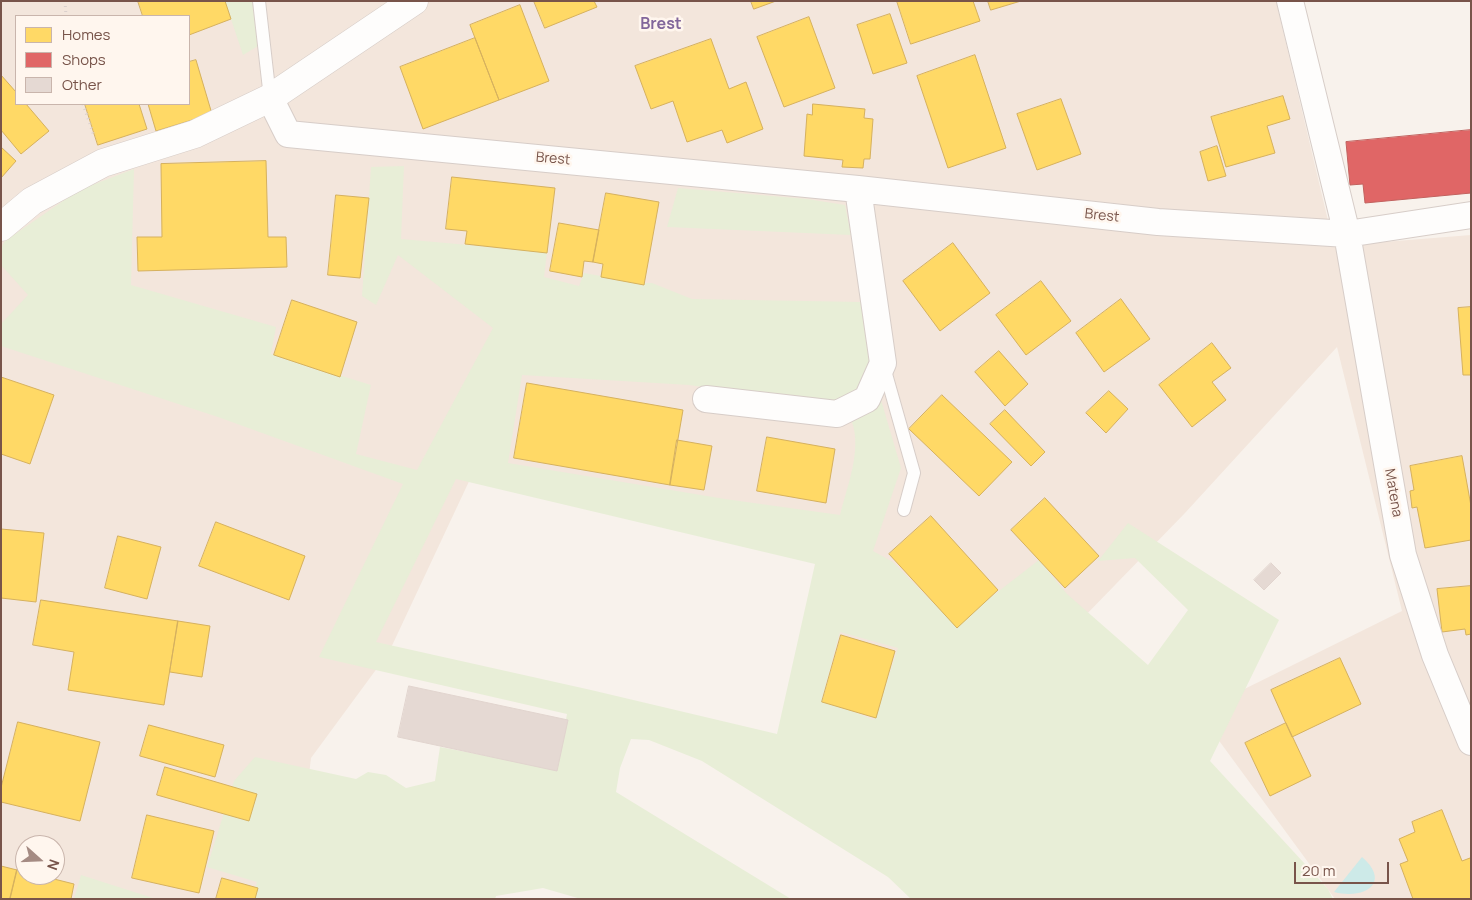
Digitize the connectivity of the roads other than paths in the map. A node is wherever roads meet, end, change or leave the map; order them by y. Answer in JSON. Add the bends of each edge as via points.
{"nodes":[{"id":1,"x":259,"y":1,"type":"edge"},
{"id":2,"x":414,"y":1,"type":"edge"},
{"id":3,"x":1290,"y":1,"type":"edge"},
{"id":4,"x":270,"y":98,"type":"junction"},
{"id":5,"x":858,"y":189,"type":"junction"},
{"id":6,"x":1471,"y":215,"type":"edge"},
{"id":7,"x":1,"y":227,"type":"edge"},
{"id":8,"x":1347,"y":234,"type":"junction"},
{"id":9,"x":882,"y":363,"type":"junction"},
{"id":10,"x":706,"y":399,"type":"dead end"},
{"id":11,"x":904,"y":510,"type":"dead end"},
{"id":12,"x":1471,"y":742,"type":"edge"}],
"edges":[{"from":1,"to":4,"type":"lane"},
{"from":2,"to":4,"type":"street"},
{"from":3,"to":8,"type":"street"},
{"from":4,"to":5,"type":"street","name":"Brest","via":[[288,134]]},
{"from":4,"to":7,"type":"street","via":[[195,134],[102,163],[32,202]]},
{"from":5,"to":8,"type":"street","name":"Brest","via":[[1158,222]]},
{"from":5,"to":9,"type":"street"},
{"from":6,"to":8,"type":"street","name":"Brest"},
{"from":8,"to":12,"type":"street","name":"Matena","via":[[1404,555],[1435,655]]},
{"from":9,"to":10,"type":"street","via":[[867,399],[837,414]]},
{"from":9,"to":11,"type":"lane","via":[[914,473]]}]}
